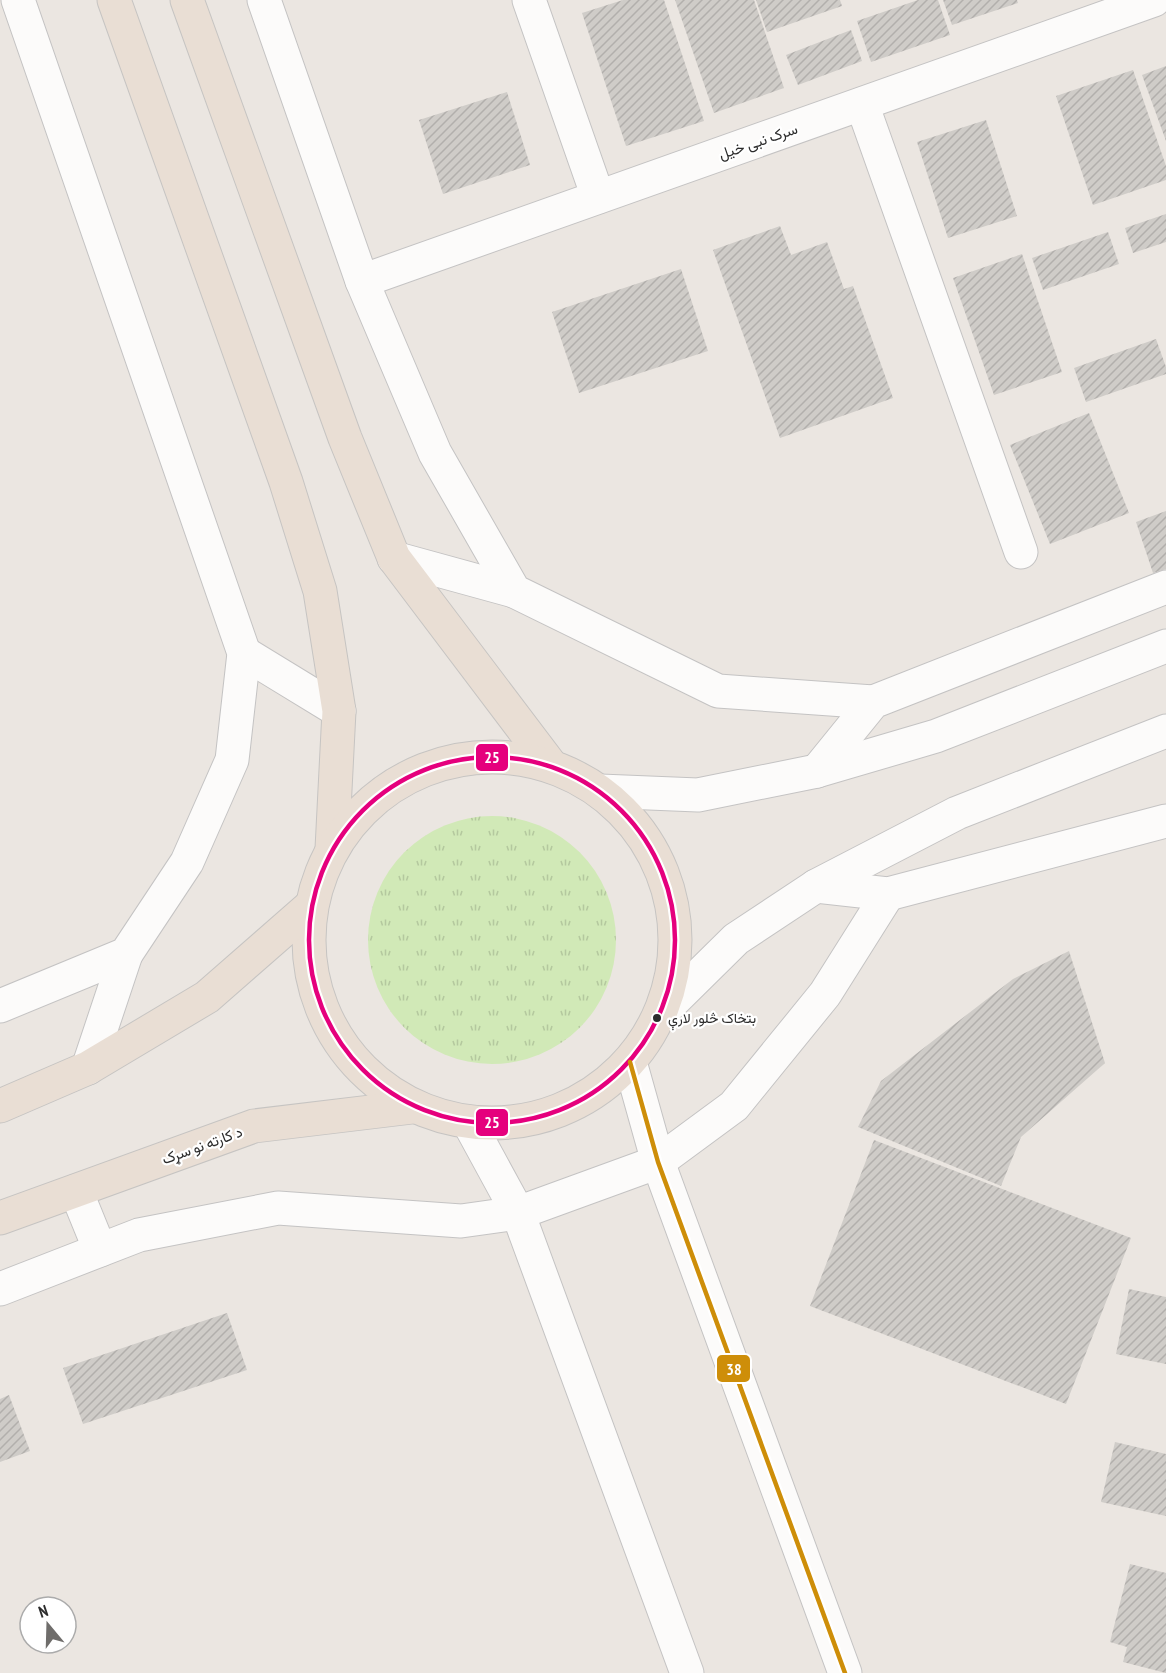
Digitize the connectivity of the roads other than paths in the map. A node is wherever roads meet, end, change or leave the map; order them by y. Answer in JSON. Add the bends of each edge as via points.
{"nodes":[{"id":1,"x":18,"y":0,"type":"edge"},
{"id":2,"x":114,"y":0,"type":"edge"},
{"id":3,"x":187,"y":0,"type":"edge"},
{"id":4,"x":264,"y":0,"type":"edge"},
{"id":5,"x":529,"y":0,"type":"edge"},
{"id":6,"x":1154,"y":0,"type":"edge"},
{"id":7,"x":862,"y":104,"type":"junction"},
{"id":8,"x":598,"y":197,"type":"junction"},
{"id":9,"x":362,"y":281,"type":"junction"},
{"id":10,"x":1021,"y":552,"type":"dead end"},
{"id":11,"x":394,"y":558,"type":"junction"},
{"id":12,"x":1166,"y":586,"type":"edge"},
{"id":13,"x":514,"y":591,"type":"junction"},
{"id":14,"x":1166,"y":646,"type":"edge"},
{"id":15,"x":244,"y":653,"type":"junction"},
{"id":16,"x":873,"y":702,"type":"junction"},
{"id":17,"x":339,"y":711,"type":"junction"},
{"id":18,"x":1166,"y":731,"type":"edge"},
{"id":19,"x":549,"y":763,"type":"junction"},
{"id":20,"x":817,"y":771,"type":"junction"},
{"id":21,"x":600,"y":791,"type":"junction"},
{"id":22,"x":1166,"y":822,"type":"edge"},
{"id":23,"x":332,"y":849,"type":"junction"},
{"id":24,"x":816,"y":886,"type":"junction"},
{"id":25,"x":888,"y":894,"type":"junction"},
{"id":26,"x":311,"y":906,"type":"junction"},
{"id":27,"x":126,"y":954,"type":"junction"},
{"id":28,"x":0,"y":1006,"type":"edge"},
{"id":29,"x":662,"y":1012,"type":"junction"},
{"id":30,"x":630,"y":1062,"type":"junction"},
{"id":31,"x":88,"y":1068,"type":"junction"},
{"id":32,"x":0,"y":1106,"type":"edge"},
{"id":33,"x":412,"y":1107,"type":"junction"},
{"id":34,"x":470,"y":1123,"type":"junction"},
{"id":35,"x":657,"y":1162,"type":"junction"},
{"id":36,"x":76,"y":1191,"type":"junction"},
{"id":37,"x":518,"y":1213,"type":"junction"},
{"id":38,"x":0,"y":1218,"type":"edge"},
{"id":39,"x":100,"y":1250,"type":"junction"},
{"id":40,"x":0,"y":1289,"type":"edge"},
{"id":41,"x":687,"y":1673,"type":"edge"},
{"id":42,"x":845,"y":1673,"type":"edge"}],
"edges":[{"from":1,"to":15,"type":"street"},
{"from":2,"to":17,"type":"highway","via":[[286,482],[320,591]]},
{"from":3,"to":11,"type":"highway","via":[[345,438]]},
{"from":4,"to":9,"type":"street"},
{"from":5,"to":8,"type":"street"},
{"from":6,"to":7,"type":"street","name":"سرک نبی خیل"},
{"from":7,"to":8,"type":"street","name":"سرک نبی خیل"},
{"from":7,"to":10,"type":"street"},
{"from":8,"to":9,"type":"street","name":"سرک نبی خیل"},
{"from":9,"to":13,"type":"street","via":[[435,453]]},
{"from":11,"to":13,"type":"street"},
{"from":11,"to":19,"type":"highway"},
{"from":12,"to":16,"type":"street"},
{"from":13,"to":16,"type":"street","via":[[718,690]]},
{"from":14,"to":20,"type":"street","via":[[936,736]]},
{"from":15,"to":17,"type":"street"},
{"from":15,"to":27,"type":"street","via":[[232,760],[187,862]]},
{"from":16,"to":20,"type":"street"},
{"from":17,"to":23,"type":"highway"},
{"from":18,"to":24,"type":"street","via":[[957,813]]},
{"from":19,"to":21,"type":"highway"},
{"from":19,"to":23,"type":"highway","via":[[486,757],[425,769],[372,802]]},
{"from":20,"to":21,"type":"street","via":[[698,795]]},
{"from":21,"to":29,"type":"highway","via":[[643,834],[670,890],[676,951]]},
{"from":22,"to":25,"type":"street"},
{"from":23,"to":26,"type":"highway"},
{"from":24,"to":25,"type":"street"},
{"from":24,"to":29,"type":"street","via":[[736,939]]},
{"from":25,"to":35,"type":"street","via":[[825,994],[734,1106]]},
{"from":26,"to":31,"type":"highway","via":[[207,997]]},
{"from":26,"to":33,"type":"highway","via":[[309,966],[327,1024],[363,1072]]},
{"from":27,"to":28,"type":"street"},
{"from":27,"to":31,"type":"street"},
{"from":29,"to":30,"type":"highway"},
{"from":30,"to":34,"type":"highway","via":[[584,1100],[529,1120]]},
{"from":30,"to":35,"type":"street"},
{"from":31,"to":32,"type":"highway"},
{"from":33,"to":34,"type":"highway"},
{"from":33,"to":36,"type":"highway","name":"د کارته نو سړک","via":[[254,1126]]},
{"from":34,"to":37,"type":"street"},
{"from":35,"to":37,"type":"street"},
{"from":35,"to":42,"type":"street"},
{"from":36,"to":38,"type":"highway","name":"د کارته نو سړک"},
{"from":36,"to":39,"type":"street"},
{"from":37,"to":39,"type":"street","via":[[461,1221],[279,1208],[140,1235]]},
{"from":37,"to":41,"type":"street"},
{"from":39,"to":40,"type":"street"}]}
